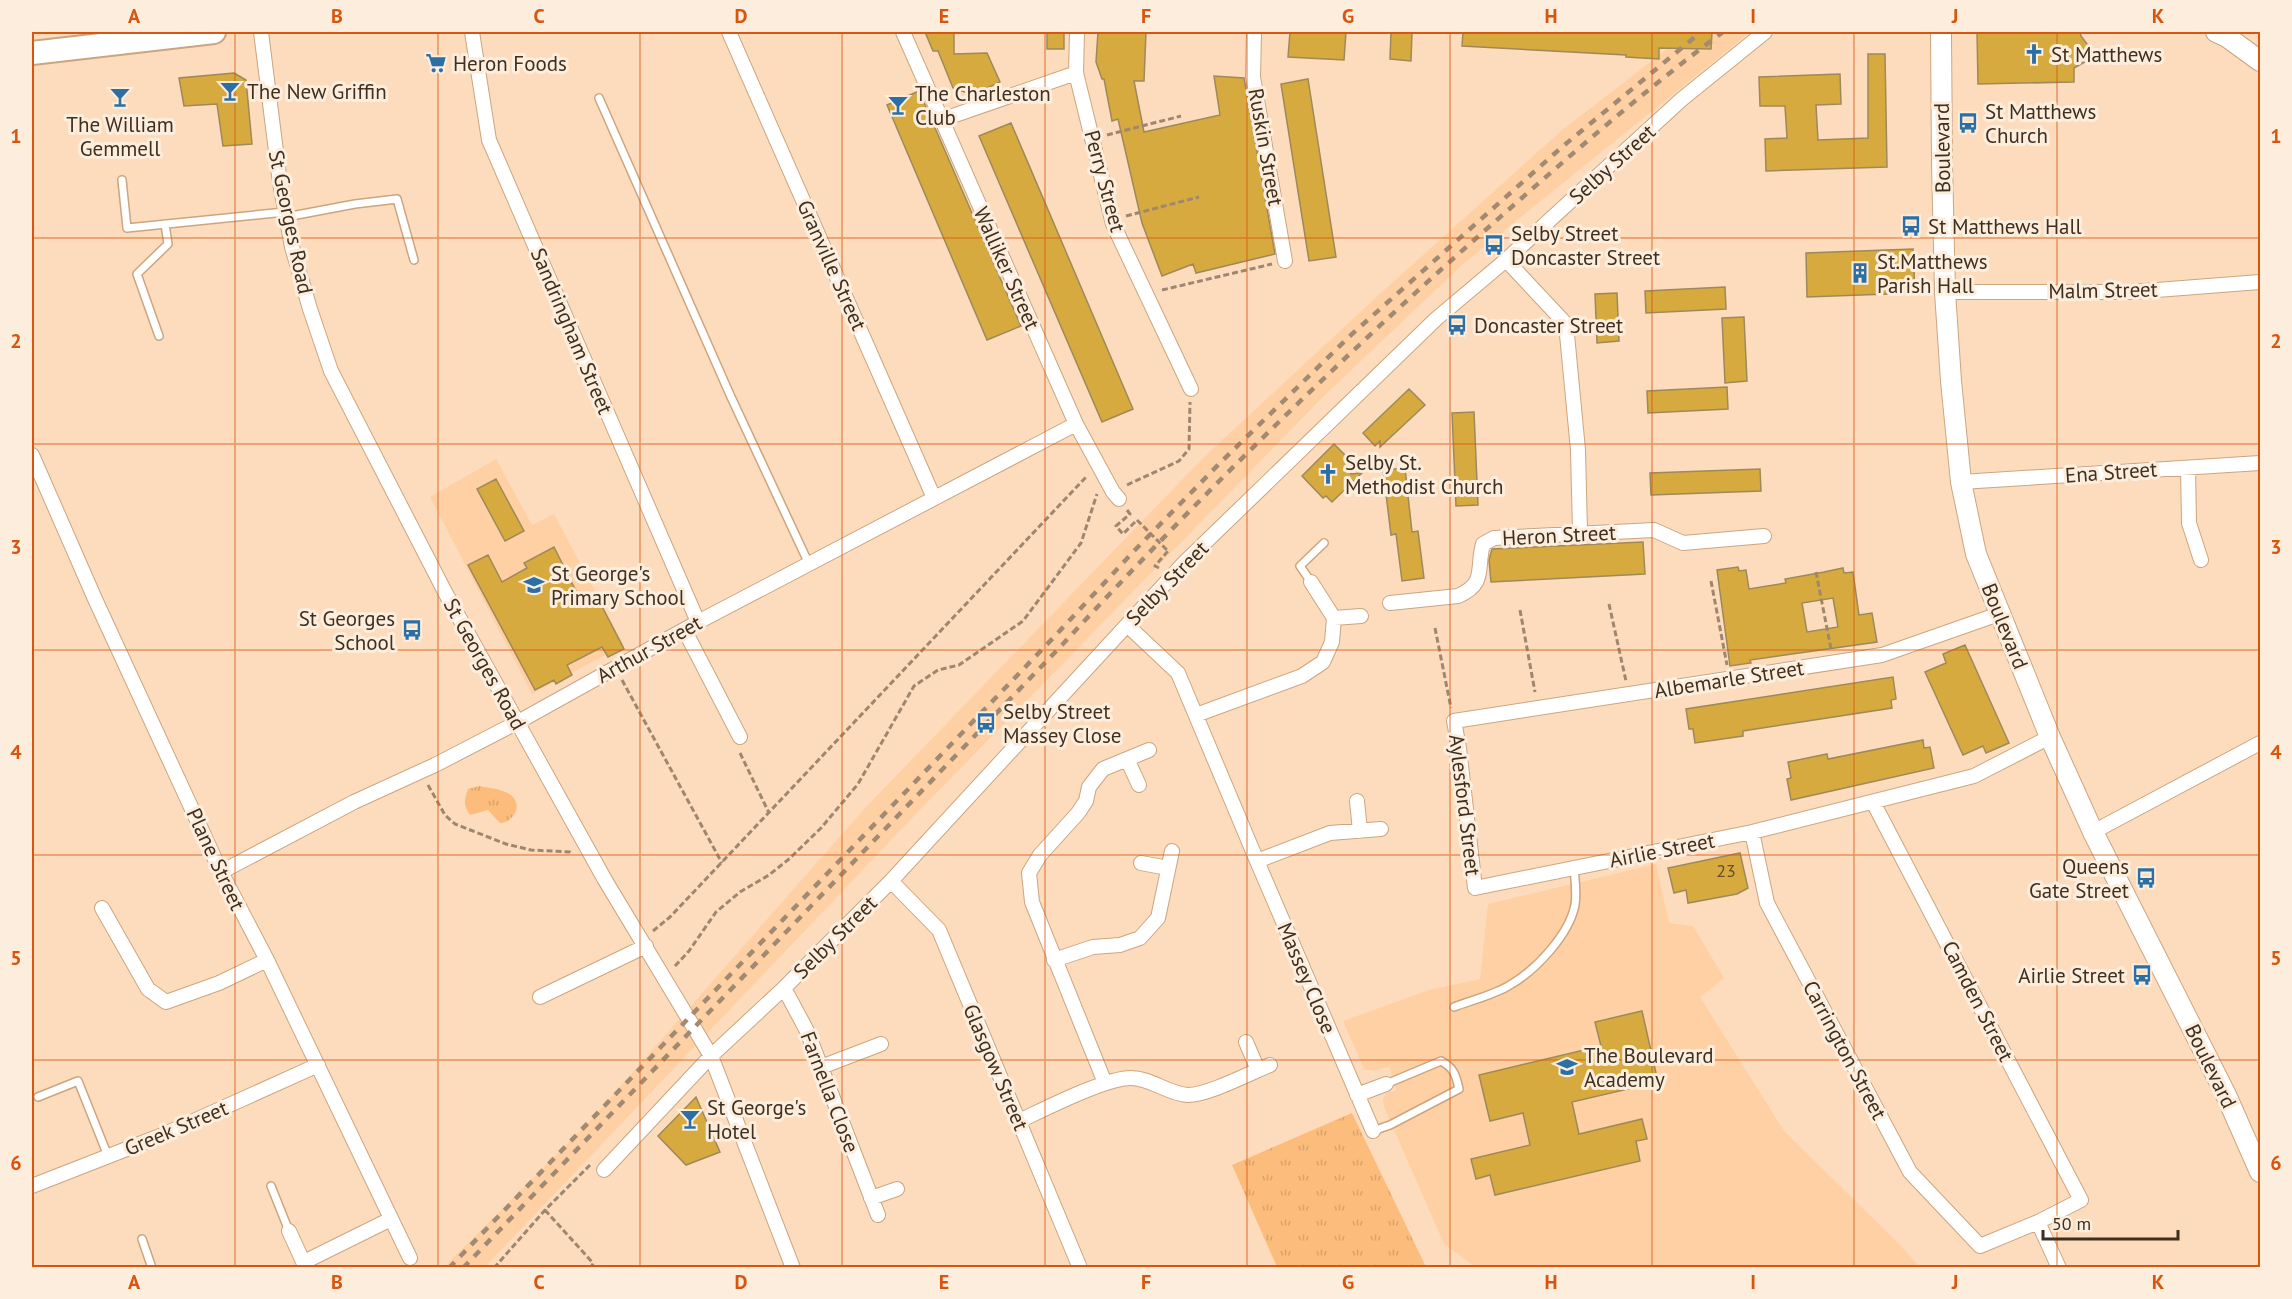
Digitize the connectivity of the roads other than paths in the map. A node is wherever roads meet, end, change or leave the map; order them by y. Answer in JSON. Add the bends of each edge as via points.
{"nodes":[{"id":1,"x":214,"y":32,"type":"edge"},
{"id":2,"x":261,"y":32,"type":"edge"},
{"id":3,"x":472,"y":32,"type":"edge"},
{"id":4,"x":729,"y":32,"type":"edge"},
{"id":5,"x":903,"y":32,"type":"edge"},
{"id":6,"x":1077,"y":32,"type":"edge"},
{"id":7,"x":1254,"y":32,"type":"edge"},
{"id":8,"x":1765,"y":32,"type":"edge"},
{"id":9,"x":1941,"y":32,"type":"edge"},
{"id":10,"x":2216,"y":32,"type":"edge"},
{"id":11,"x":156,"y":35,"type":"edge"},
{"id":12,"x":32,"y":53,"type":"edge"},
{"id":13,"x":2260,"y":61,"type":"edge"},
{"id":14,"x":1076,"y":73,"type":"junction"},
{"id":15,"x":599,"y":98,"type":"dead end"},
{"id":16,"x":941,"y":120,"type":"junction"},
{"id":17,"x":122,"y":180,"type":"dead end"},
{"id":18,"x":286,"y":215,"type":"junction"},
{"id":19,"x":165,"y":224,"type":"junction"},
{"id":20,"x":414,"y":260,"type":"dead end"},
{"id":21,"x":1506,"y":260,"type":"junction"},
{"id":22,"x":1285,"y":261,"type":"road end"},
{"id":23,"x":2260,"y":282,"type":"edge"},
{"id":24,"x":1945,"y":292,"type":"junction"},
{"id":25,"x":159,"y":336,"type":"dead end"},
{"id":26,"x":1191,"y":389,"type":"road end"},
{"id":27,"x":1076,"y":424,"type":"junction"},
{"id":28,"x":32,"y":455,"type":"edge"},
{"id":29,"x":2260,"y":463,"type":"edge"},
{"id":30,"x":2188,"y":468,"type":"junction"},
{"id":31,"x":1961,"y":482,"type":"junction"},
{"id":32,"x":1116,"y":496,"type":"road end"},
{"id":33,"x":934,"y":498,"type":"junction"},
{"id":34,"x":1580,"y":532,"type":"junction"},
{"id":35,"x":1764,"y":536,"type":"dead end"},
{"id":36,"x":1324,"y":543,"type":"dead end"},
{"id":37,"x":2201,"y":560,"type":"dead end"},
{"id":38,"x":809,"y":564,"type":"junction"},
{"id":39,"x":1311,"y":582,"type":"joint"},
{"id":40,"x":1390,"y":603,"type":"dead end"},
{"id":41,"x":1999,"y":614,"type":"junction"},
{"id":42,"x":1361,"y":616,"type":"dead end"},
{"id":43,"x":1334,"y":618,"type":"junction"},
{"id":44,"x":698,"y":622,"type":"junction"},
{"id":45,"x":1127,"y":625,"type":"junction"},
{"id":46,"x":685,"y":631,"type":"junction"},
{"id":47,"x":1196,"y":715,"type":"junction"},
{"id":48,"x":1454,"y":721,"type":"joint"},
{"id":49,"x":518,"y":722,"type":"junction"},
{"id":50,"x":740,"y":737,"type":"road end"},
{"id":51,"x":2050,"y":737,"type":"junction"},
{"id":52,"x":2260,"y":746,"type":"edge"},
{"id":53,"x":1149,"y":750,"type":"dead end"},
{"id":54,"x":1127,"y":759,"type":"junction"},
{"id":55,"x":1139,"y":785,"type":"dead end"},
{"id":56,"x":1357,"y":801,"type":"dead end"},
{"id":57,"x":1873,"y":802,"type":"junction"},
{"id":58,"x":1381,"y":829,"type":"dead end"},
{"id":59,"x":1360,"y":831,"type":"junction"},
{"id":60,"x":1752,"y":832,"type":"junction"},
{"id":61,"x":2093,"y":832,"type":"junction"},
{"id":62,"x":1172,"y":851,"type":"dead end"},
{"id":63,"x":1257,"y":861,"type":"junction"},
{"id":64,"x":1141,"y":863,"type":"dead end"},
{"id":65,"x":1168,"y":868,"type":"junction"},
{"id":66,"x":1574,"y":868,"type":"junction"},
{"id":67,"x":221,"y":872,"type":"junction"},
{"id":68,"x":891,"y":881,"type":"junction"},
{"id":69,"x":1475,"y":888,"type":"joint"},
{"id":70,"x":102,"y":908,"type":"dead end"},
{"id":71,"x":644,"y":943,"type":"junction"},
{"id":72,"x":267,"y":960,"type":"junction"},
{"id":73,"x":1054,"y":960,"type":"junction"},
{"id":74,"x":784,"y":988,"type":"junction"},
{"id":75,"x":540,"y":997,"type":"dead end"},
{"id":76,"x":1454,"y":1007,"type":"dead end"},
{"id":77,"x":1246,"y":1042,"type":"dead end"},
{"id":78,"x":881,"y":1044,"type":"dead end"},
{"id":79,"x":711,"y":1056,"type":"junction"},
{"id":80,"x":318,"y":1065,"type":"junction"},
{"id":81,"x":821,"y":1067,"type":"junction"},
{"id":82,"x":1105,"y":1083,"type":"junction"},
{"id":83,"x":1386,"y":1084,"type":"joint"},
{"id":84,"x":1358,"y":1095,"type":"junction"},
{"id":85,"x":38,"y":1097,"type":"dead end"},
{"id":86,"x":1019,"y":1121,"type":"junction"},
{"id":87,"x":1373,"y":1131,"type":"joint"},
{"id":88,"x":108,"y":1156,"type":"junction"},
{"id":89,"x":604,"y":1170,"type":"road end"},
{"id":90,"x":2260,"y":1172,"type":"edge"},
{"id":91,"x":32,"y":1186,"type":"edge"},
{"id":92,"x":271,"y":1186,"type":"dead end"},
{"id":93,"x":897,"y":1189,"type":"dead end"},
{"id":94,"x":871,"y":1198,"type":"junction"},
{"id":95,"x":878,"y":1215,"type":"dead end"},
{"id":96,"x":391,"y":1219,"type":"junction"},
{"id":97,"x":2038,"y":1222,"type":"junction"},
{"id":98,"x":289,"y":1231,"type":"joint"},
{"id":99,"x":142,"y":1239,"type":"dead end"},
{"id":100,"x":410,"y":1258,"type":"dead end"},
{"id":101,"x":305,"y":1265,"type":"edge"},
{"id":102,"x":152,"y":1268,"type":"edge"},
{"id":103,"x":793,"y":1268,"type":"edge"},
{"id":104,"x":1080,"y":1268,"type":"edge"},
{"id":105,"x":2059,"y":1268,"type":"edge"}],
"edges":[{"from":1,"to":11,"type":"main road"},
{"from":2,"to":18,"type":"street","name":"St Georges Road"},
{"from":3,"to":44,"type":"street","name":"Sandringham Street","via":[[489,140]]},
{"from":4,"to":33,"type":"street","name":"Granville Street"},
{"from":5,"to":16,"type":"street","name":"Walliker Street"},
{"from":6,"to":14,"type":"street","name":"Perry Street"},
{"from":7,"to":22,"type":"street","name":"Ruskin Street","via":[[1253,77]]},
{"from":8,"to":21,"type":"street","name":"Selby Street","via":[[1682,99]]},
{"from":9,"to":24,"type":"street","name":"Boulevard"},
{"from":10,"to":13,"type":"street"},
{"from":11,"to":12,"type":"main road"},
{"from":14,"to":16,"type":"street"},
{"from":14,"to":26,"type":"street","name":"Perry Street","via":[[1112,219]]},
{"from":15,"to":38,"type":"lane"},
{"from":16,"to":27,"type":"street","name":"Walliker Street"},
{"from":17,"to":19,"type":"lane","via":[[127,228]]},
{"from":18,"to":19,"type":"lane"},
{"from":18,"to":20,"type":"lane","via":[[397,198]]},
{"from":18,"to":49,"type":"street","name":"St Georges Road","via":[[309,309],[331,371],[446,594]]},
{"from":19,"to":25,"type":"lane","via":[[168,244],[137,274]]},
{"from":21,"to":34,"type":"street","via":[[1566,324],[1578,450]]},
{"from":21,"to":45,"type":"street","name":"Selby Street","via":[[1436,319],[1185,562]]},
{"from":23,"to":24,"type":"street","name":"Malm Street","via":[[2131,292]]},
{"from":24,"to":31,"type":"street","name":"Boulevard"},
{"from":27,"to":32,"type":"street","name":"Walliker Street"},
{"from":27,"to":33,"type":"street","name":"Arthur Street"},
{"from":28,"to":67,"type":"street","name":"Plane Street"},
{"from":29,"to":30,"type":"street","name":"Ena Street"},
{"from":30,"to":31,"type":"street","name":"Ena Street"},
{"from":30,"to":37,"type":"street","via":[[2188,523]]},
{"from":31,"to":41,"type":"street","name":"Boulevard","via":[[1976,554]]},
{"from":33,"to":38,"type":"street","name":"Arthur Street"},
{"from":34,"to":35,"type":"street","name":"Heron Street","via":[[1654,530],[1683,543]]},
{"from":34,"to":40,"type":"street","name":"Heron Street","via":[[1487,540],[1481,550],[1480,577],[1468,592]]},
{"from":36,"to":39,"type":"lane","via":[[1300,566]]},
{"from":38,"to":44,"type":"street","name":"Arthur Street"},
{"from":39,"to":43,"type":"street"},
{"from":41,"to":48,"type":"street","name":"Albemarle Street","via":[[1882,655]]},
{"from":41,"to":51,"type":"street","name":"Boulevard"},
{"from":42,"to":43,"type":"street"},
{"from":43,"to":47,"type":"street","via":[[1332,642],[1323,662],[1302,676]]},
{"from":44,"to":46,"type":"street","name":"Arthur Street"},
{"from":45,"to":47,"type":"street","name":"Massey Close","via":[[1178,673]]},
{"from":45,"to":68,"type":"street","name":"Selby Street"},
{"from":46,"to":49,"type":"street","name":"Arthur Street"},
{"from":46,"to":50,"type":"street"},
{"from":47,"to":63,"type":"street","name":"Massey Close"},
{"from":48,"to":69,"type":"street","name":"Aylesford Street"},
{"from":49,"to":67,"type":"street","name":"Arthur Street"},
{"from":49,"to":71,"type":"street","name":"St Georges Road"},
{"from":51,"to":57,"type":"street","name":"Airlie Street","via":[[1974,776]]},
{"from":51,"to":61,"type":"street","name":"Boulevard"},
{"from":52,"to":61,"type":"street"},
{"from":53,"to":54,"type":"street"},
{"from":54,"to":55,"type":"street"},
{"from":54,"to":73,"type":"street","via":[[1103,769],[1078,813],[1029,873],[1032,902]]},
{"from":56,"to":59,"type":"street"},
{"from":57,"to":60,"type":"street","name":"Airlie Street"},
{"from":57,"to":97,"type":"street","name":"Camden Street","via":[[2081,1200]]},
{"from":58,"to":59,"type":"street"},
{"from":59,"to":63,"type":"street","via":[[1330,833]]},
{"from":60,"to":66,"type":"street","name":"Airlie Street"},
{"from":60,"to":97,"type":"street","name":"Carrington Street","via":[[1767,903],[1910,1172],[1980,1246]]},
{"from":61,"to":90,"type":"street","name":"Boulevard","via":[[2226,1095]]},
{"from":62,"to":65,"type":"street"},
{"from":63,"to":84,"type":"street","name":"Massey Close"},
{"from":64,"to":65,"type":"street"},
{"from":65,"to":73,"type":"street","via":[[1158,918],[1140,938],[1120,945],[1092,947]]},
{"from":66,"to":69,"type":"street","name":"Airlie Street"},
{"from":66,"to":76,"type":"lane","via":[[1575,906],[1544,959],[1510,986]]},
{"from":67,"to":72,"type":"street","name":"Plane Street"},
{"from":68,"to":74,"type":"street","name":"Selby Street"},
{"from":68,"to":86,"type":"street","name":"Glasgow Street","via":[[939,930]]},
{"from":70,"to":72,"type":"street","via":[[148,989],[166,1002]]},
{"from":71,"to":75,"type":"street"},
{"from":71,"to":79,"type":"street","name":"St Georges Road"},
{"from":72,"to":80,"type":"street","name":"Plane Street"},
{"from":73,"to":82,"type":"street"},
{"from":74,"to":79,"type":"street","name":"Selby Street"},
{"from":74,"to":81,"type":"street","name":"Farnella Close"},
{"from":77,"to":82,"type":"street","via":[[1264,1067],[1205,1092],[1188,1095],[1131,1078]]},
{"from":78,"to":81,"type":"street"},
{"from":79,"to":89,"type":"street","name":"Selby Street"},
{"from":79,"to":103,"type":"street","name":"St Georges Road"},
{"from":80,"to":88,"type":"street","name":"Greek Street"},
{"from":80,"to":96,"type":"street","name":"Plane Street"},
{"from":81,"to":94,"type":"street","name":"Farnella Close"},
{"from":82,"to":86,"type":"street"},
{"from":83,"to":84,"type":"street"},
{"from":83,"to":87,"type":"lane","via":[[1441,1061],[1451,1067],[1459,1089]]},
{"from":84,"to":87,"type":"street","name":"Massey Close"},
{"from":85,"to":88,"type":"lane","via":[[78,1081]]},
{"from":86,"to":104,"type":"street","name":"Glasgow Street"},
{"from":88,"to":91,"type":"street","name":"Greek Street"},
{"from":92,"to":98,"type":"lane"},
{"from":93,"to":94,"type":"street"},
{"from":94,"to":95,"type":"street","name":"Farnella Close"},
{"from":96,"to":100,"type":"street","name":"Plane Street"},
{"from":96,"to":101,"type":"street"},
{"from":97,"to":105,"type":"street"},
{"from":98,"to":101,"type":"street"},
{"from":99,"to":102,"type":"lane"}]}
